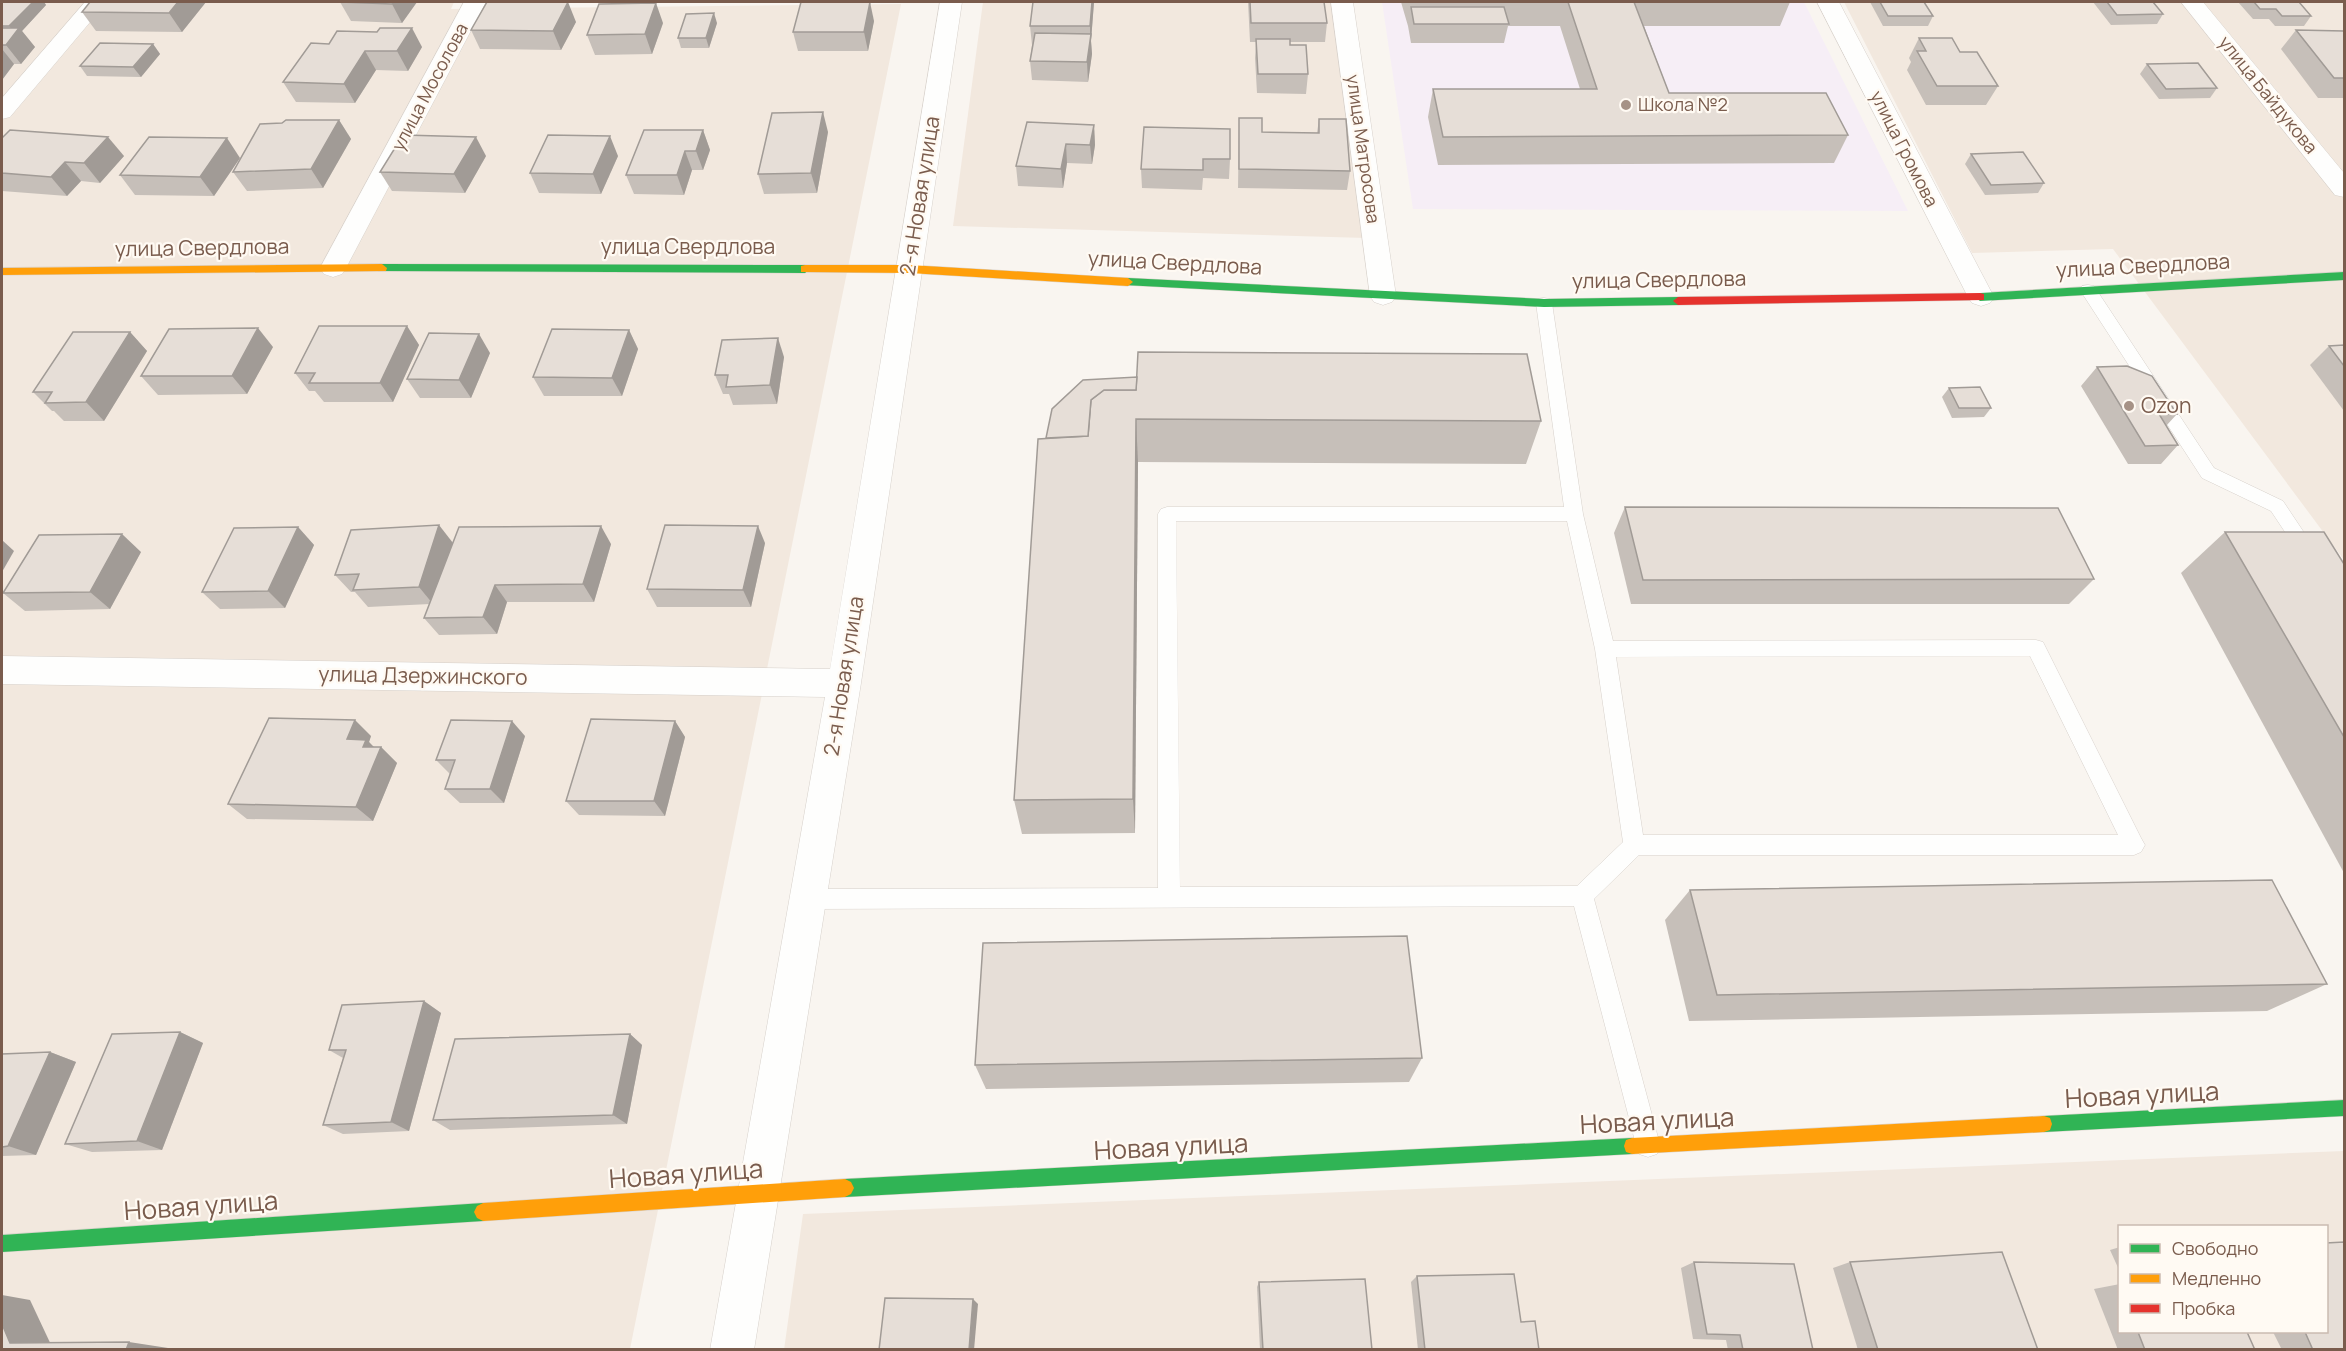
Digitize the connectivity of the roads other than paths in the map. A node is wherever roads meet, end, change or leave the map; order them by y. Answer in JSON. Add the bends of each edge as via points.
{"nodes":[{"id":1,"x":96,"y":2,"type":"edge"},
{"id":2,"x":475,"y":2,"type":"edge"},
{"id":3,"x":951,"y":2,"type":"edge"},
{"id":4,"x":1342,"y":2,"type":"edge"},
{"id":5,"x":1828,"y":2,"type":"edge"},
{"id":6,"x":2192,"y":2,"type":"edge"},
{"id":7,"x":2,"y":112,"type":"edge"},
{"id":8,"x":2344,"y":189,"type":"edge"},
{"id":9,"x":333,"y":268,"type":"junction"},
{"id":10,"x":909,"y":269,"type":"junction"},
{"id":11,"x":2,"y":272,"type":"edge"},
{"id":12,"x":2344,"y":276,"type":"edge"},
{"id":13,"x":2088,"y":290,"type":"junction"},
{"id":14,"x":1383,"y":296,"type":"junction"},
{"id":15,"x":1981,"y":297,"type":"junction"},
{"id":16,"x":1544,"y":303,"type":"junction"},
{"id":17,"x":1574,"y":514,"type":"junction"},
{"id":18,"x":2318,"y":566,"type":"edge"},
{"id":19,"x":1605,"y":649,"type":"junction"},
{"id":20,"x":2,"y":670,"type":"edge"},
{"id":21,"x":844,"y":682,"type":"junction"},
{"id":22,"x":1634,"y":845,"type":"junction"},
{"id":23,"x":1169,"y":897,"type":"junction"},
{"id":24,"x":1582,"y":897,"type":"junction"},
{"id":25,"x":807,"y":898,"type":"junction"},
{"id":26,"x":2344,"y":1108,"type":"edge"},
{"id":27,"x":1648,"y":1145,"type":"junction"},
{"id":28,"x":759,"y":1193,"type":"junction"},
{"id":29,"x":2,"y":1244,"type":"edge"},
{"id":30,"x":732,"y":1350,"type":"edge"}],
"edges":[{"from":1,"to":7,"type":"street"},
{"from":2,"to":9,"type":"street","name":"улица Мосолова"},
{"from":3,"to":10,"type":"street","name":"2-я Новая улица"},
{"from":4,"to":14,"type":"street","name":"улица Матросова"},
{"from":5,"to":15,"type":"street","name":"улица Громова"},
{"from":6,"to":8,"type":"street","name":"улица Байдукова"},
{"from":9,"to":10,"type":"street","name":"улица Свердлова"},
{"from":9,"to":11,"type":"street","name":"улица Свердлова"},
{"from":10,"to":14,"type":"street","name":"улица Свердлова"},
{"from":10,"to":21,"type":"street","name":"2-я Новая улица"},
{"from":12,"to":13,"type":"street","name":"улица Свердлова"},
{"from":13,"to":15,"type":"street","name":"улица Свердлова"},
{"from":13,"to":18,"type":"lane","via":[[2208,473],[2277,506]]},
{"from":14,"to":16,"type":"street","name":"улица Свердлова"},
{"from":15,"to":16,"type":"street","name":"улица Свердлова"},
{"from":16,"to":17,"type":"lane"},
{"from":17,"to":19,"type":"lane"},
{"from":17,"to":23,"type":"lane","via":[[1167,514]]},
{"from":19,"to":22,"type":"lane"},
{"from":19,"to":22,"type":"lane","via":[[2036,648],[2134,845]]},
{"from":20,"to":21,"type":"street","name":"улица Дзержинского"},
{"from":21,"to":25,"type":"street","name":"2-я Новая улица"},
{"from":22,"to":24,"type":"lane"},
{"from":23,"to":24,"type":"lane"},
{"from":23,"to":25,"type":"lane"},
{"from":24,"to":27,"type":"lane"},
{"from":25,"to":28,"type":"street","name":"2-я Новая улица"},
{"from":26,"to":27,"type":"street","name":"Новая улица"},
{"from":27,"to":28,"type":"street","name":"Новая улица"},
{"from":28,"to":29,"type":"street","name":"Новая улица"},
{"from":28,"to":30,"type":"street","name":"2-я Новая улица"}]}
